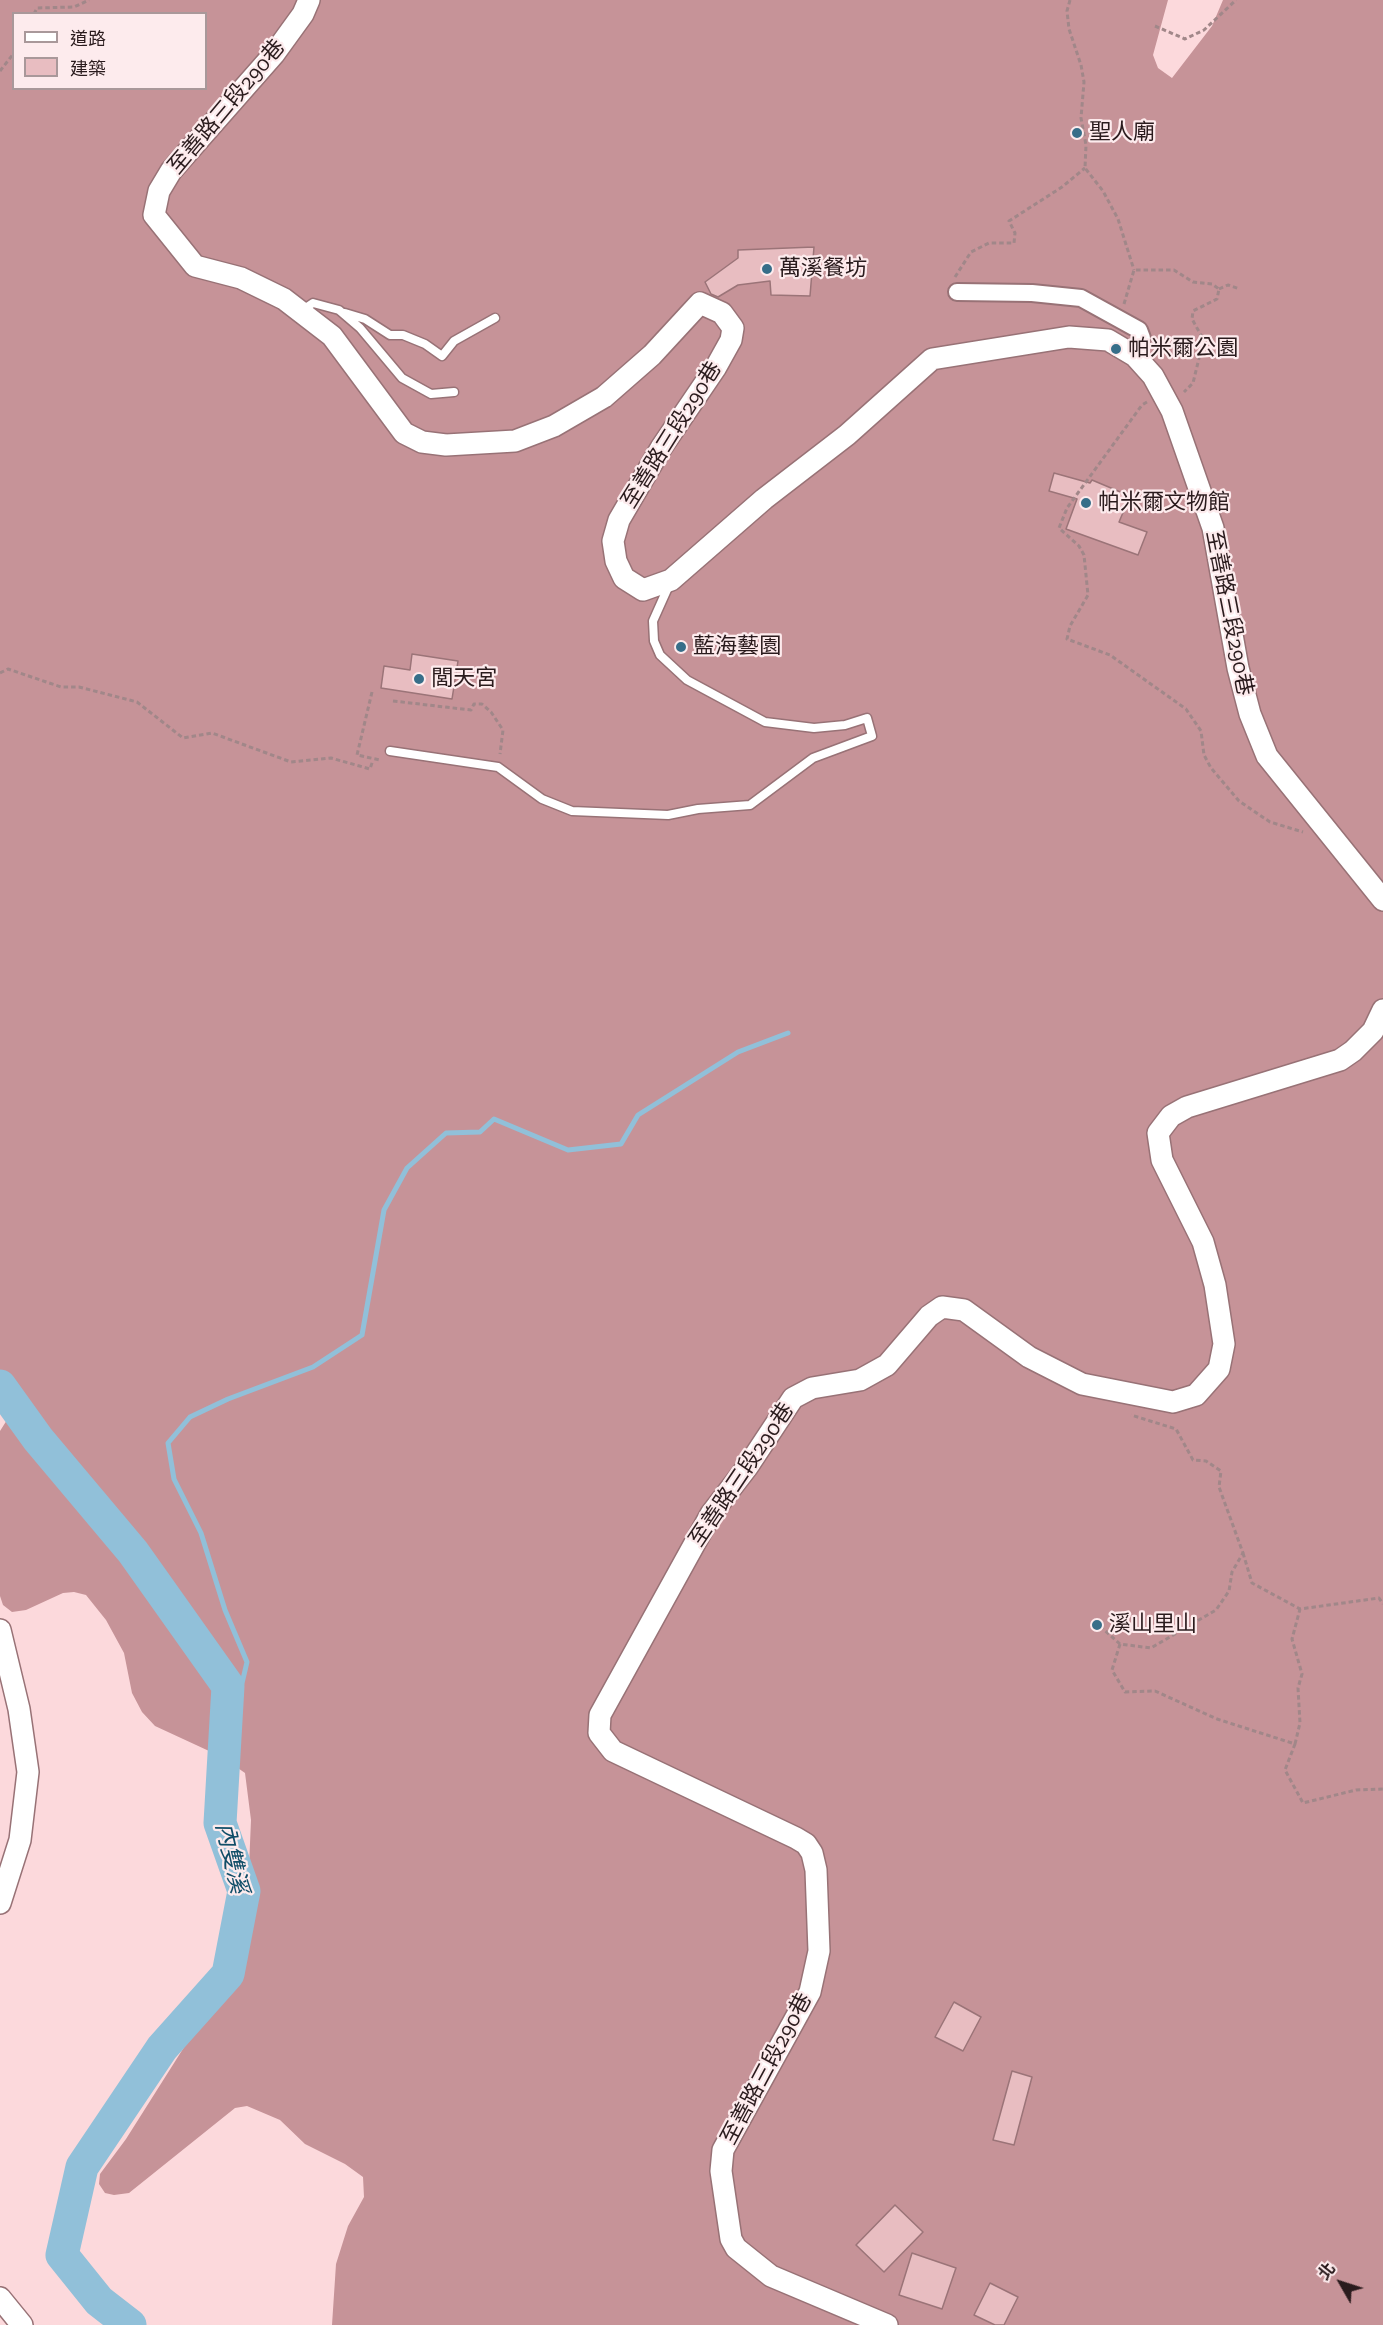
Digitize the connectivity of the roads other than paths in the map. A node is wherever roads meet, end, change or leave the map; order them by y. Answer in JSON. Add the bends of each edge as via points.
{"nodes":[{"id":1,"x":309,"y":0,"type":"edge"},
{"id":2,"x":957,"y":292,"type":"road end"},
{"id":3,"x":339,"y":310,"type":"junction"},
{"id":4,"x":301,"y":311,"type":"junction"},
{"id":5,"x":495,"y":318,"type":"dead end"},
{"id":6,"x":1135,"y":356,"type":"junction"},
{"id":7,"x":454,"y":392,"type":"dead end"},
{"id":8,"x":671,"y":580,"type":"junction"},
{"id":9,"x":390,"y":752,"type":"road end"},
{"id":10,"x":1383,"y":900,"type":"edge"},
{"id":11,"x":1383,"y":1010,"type":"edge"},
{"id":12,"x":0,"y":1630,"type":"edge"},
{"id":13,"x":0,"y":1902,"type":"edge"},
{"id":14,"x":0,"y":2298,"type":"edge"},
{"id":15,"x":22,"y":2325,"type":"edge"},
{"id":16,"x":887,"y":2325,"type":"edge"}],
"edges":[{"from":1,"to":4,"type":"street","name":"至善路三段290巷","via":[[274,54],[171,171],[159,191],[154,215],[195,266],[272,290]]},
{"from":2,"to":6,"type":"street","via":[[1080,298],[1139,330],[1142,338]]},
{"from":3,"to":4,"type":"lane","via":[[313,303]]},
{"from":3,"to":5,"type":"lane","via":[[390,334],[425,344],[442,356],[454,341]]},
{"from":3,"to":7,"type":"lane","via":[[360,328],[402,378],[431,394]]},
{"from":4,"to":8,"type":"street","name":"至善路三段290巷","via":[[332,336],[404,433],[422,442],[471,446],[515,441],[554,426],[604,397],[652,355],[700,303],[722,313],[733,328],[731,340],[661,447],[619,520],[613,541],[624,578],[643,590]]},
{"from":6,"to":8,"type":"street","name":"至善路三段290巷","via":[[1108,339],[1088,337],[932,359],[847,435],[764,499]]},
{"from":6,"to":10,"type":"street","name":"至善路三段290巷","via":[[1153,376],[1172,411],[1214,528],[1238,668],[1250,714],[1267,756]]},
{"from":8,"to":9,"type":"lane","via":[[653,621],[654,641],[660,655],[687,680],[765,722],[814,728],[867,718],[872,736],[813,758],[750,805],[668,815],[572,811],[542,799],[498,767]]},
{"from":11,"to":16,"type":"street","name":"至善路三段290巷","via":[[1373,1031],[1340,1060],[1187,1107],[1171,1116],[1158,1133],[1162,1160],[1203,1242],[1215,1285],[1224,1344],[1219,1369],[1196,1395],[1173,1402],[1082,1384],[1029,1357],[963,1310],[942,1307],[929,1316],[887,1365],[860,1380],[812,1388],[793,1398],[711,1514],[600,1715],[599,1733],[613,1751],[796,1838],[812,1853],[819,1951],[810,1992],[723,2150],[721,2171],[731,2239],[736,2248],[771,2276]]},
{"from":12,"to":13,"type":"street","via":[[19,1709],[28,1772],[20,1840]]},
{"from":14,"to":15,"type":"street"}]}
